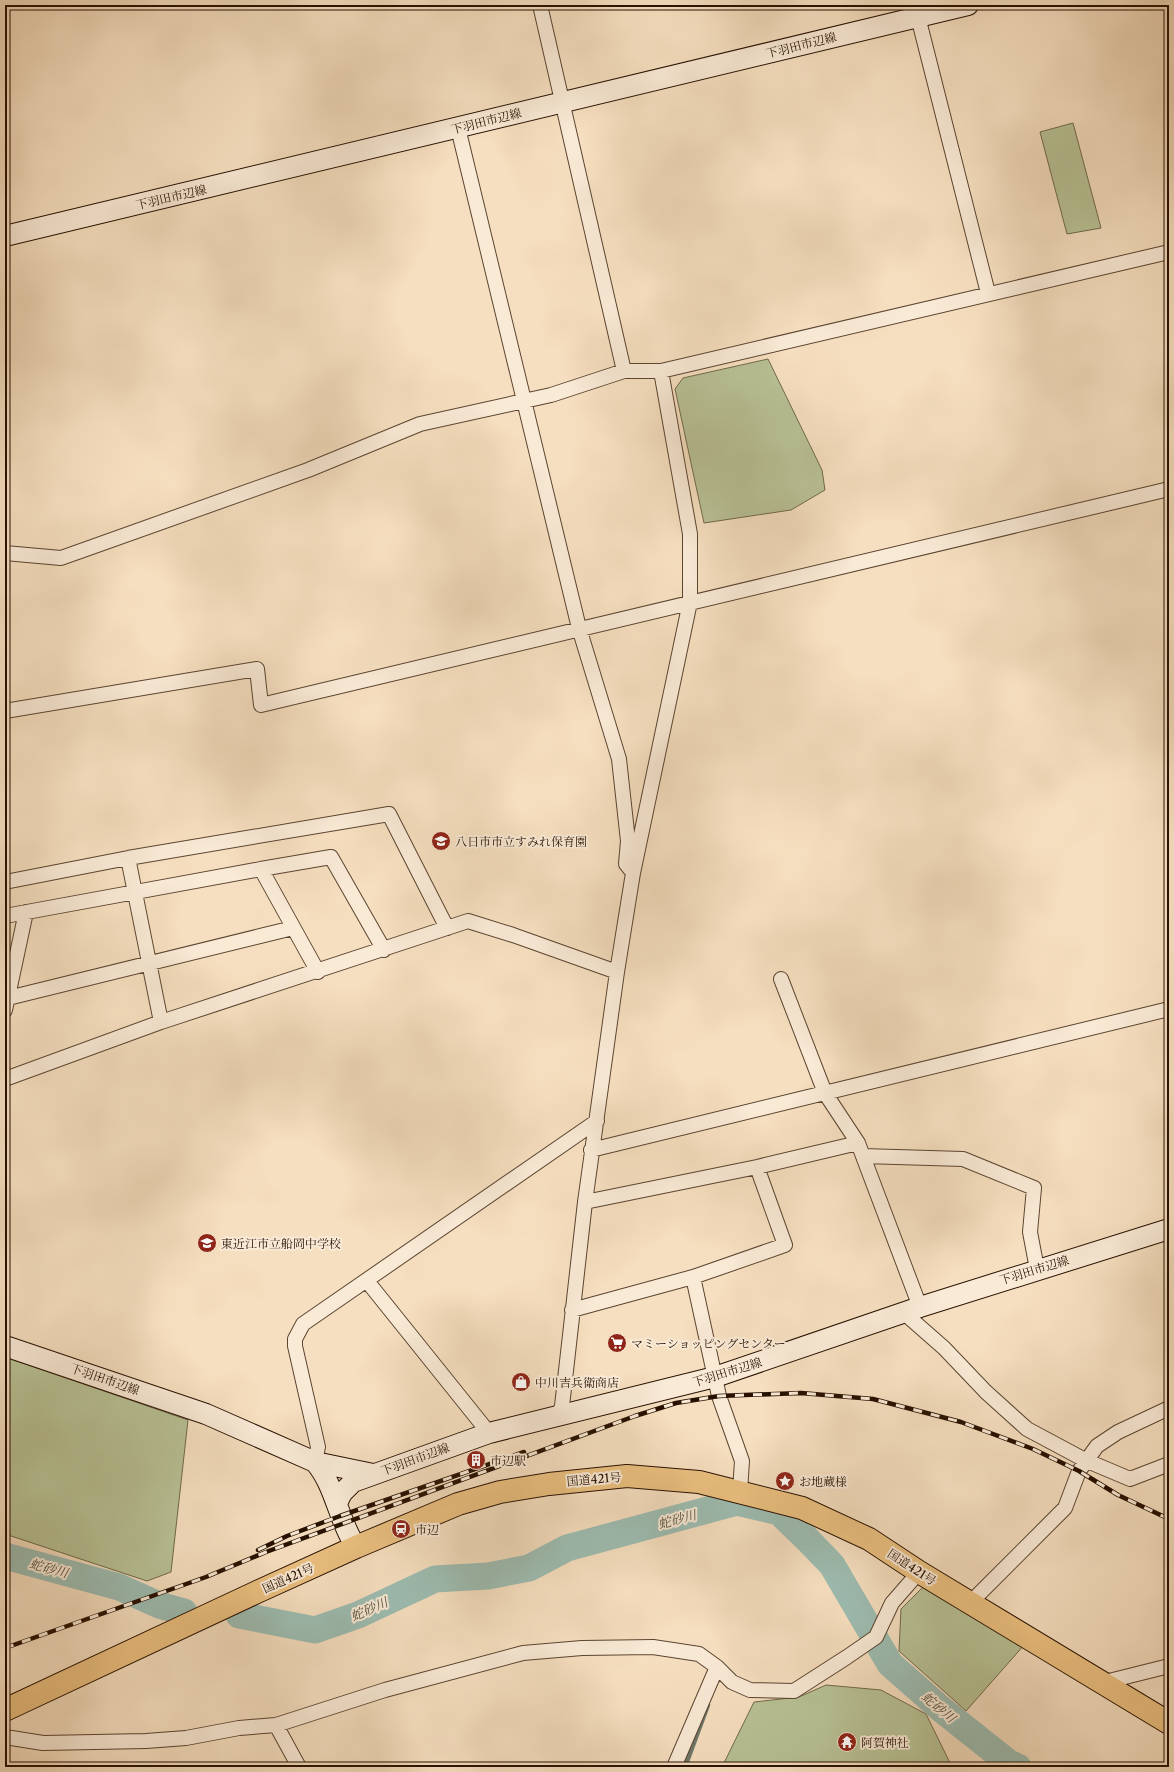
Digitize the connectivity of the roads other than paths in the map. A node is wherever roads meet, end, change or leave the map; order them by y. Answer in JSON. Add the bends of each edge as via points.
{"nodes":[{"id":1,"x":540,"y":5,"type":"edge"},
{"id":2,"x":968,"y":5,"type":"edge"},
{"id":3,"x":916,"y":11,"type":"edge"},
{"id":4,"x":561,"y":103,"type":"junction"},
{"id":5,"x":458,"y":128,"type":"junction"},
{"id":6,"x":5,"y":236,"type":"edge"},
{"id":7,"x":1169,"y":252,"type":"edge"},
{"id":8,"x":988,"y":293,"type":"junction"},
{"id":9,"x":624,"y":371,"type":"junction"},
{"id":10,"x":661,"y":371,"type":"junction"},
{"id":11,"x":524,"y":401,"type":"junction"},
{"id":12,"x":1169,"y":489,"type":"edge"},
{"id":13,"x":5,"y":553,"type":"edge"},
{"id":14,"x":690,"y":602,"type":"junction"},
{"id":15,"x":579,"y":628,"type":"junction"},
{"id":16,"x":5,"y":711,"type":"edge"},
{"id":17,"x":128,"y":858,"type":"junction"},
{"id":18,"x":261,"y":869,"type":"junction"},
{"id":19,"x":633,"y":873,"type":"junction"},
{"id":20,"x":6,"y":880,"type":"edge"},
{"id":21,"x":135,"y":892,"type":"junction"},
{"id":22,"x":26,"y":912,"type":"junction"},
{"id":23,"x":5,"y":916,"type":"edge"},
{"id":24,"x":293,"y":928,"type":"junction"},
{"id":25,"x":447,"y":928,"type":"junction"},
{"id":26,"x":384,"y":950,"type":"junction"},
{"id":27,"x":149,"y":963,"type":"junction"},
{"id":28,"x":318,"y":972,"type":"junction"},
{"id":29,"x":617,"y":972,"type":"junction"},
{"id":30,"x":781,"y":979,"type":"dead end"},
{"id":31,"x":6,"y":1004,"type":"edge"},
{"id":32,"x":1169,"y":1009,"type":"edge"},
{"id":33,"x":161,"y":1022,"type":"junction"},
{"id":34,"x":5,"y":1080,"type":"edge"},
{"id":35,"x":825,"y":1093,"type":"junction"},
{"id":36,"x":597,"y":1121,"type":"junction"},
{"id":37,"x":861,"y":1149,"type":"junction"},
{"id":38,"x":591,"y":1150,"type":"junction"},
{"id":39,"x":757,"y":1167,"type":"junction"},
{"id":40,"x":585,"y":1202,"type":"junction"},
{"id":41,"x":1169,"y":1229,"type":"edge"},
{"id":42,"x":1037,"y":1269,"type":"junction"},
{"id":43,"x":693,"y":1277,"type":"junction"},
{"id":44,"x":367,"y":1281,"type":"junction"},
{"id":45,"x":572,"y":1310,"type":"junction"},
{"id":46,"x":912,"y":1310,"type":"junction"},
{"id":47,"x":5,"y":1346,"type":"edge"},
{"id":48,"x":715,"y":1378,"type":"junction"},
{"id":49,"x":1169,"y":1408,"type":"edge"},
{"id":50,"x":558,"y":1417,"type":"junction"},
{"id":51,"x":489,"y":1433,"type":"junction"},
{"id":52,"x":1085,"y":1460,"type":"junction"},
{"id":53,"x":315,"y":1462,"type":"junction"},
{"id":54,"x":1169,"y":1464,"type":"edge"},
{"id":55,"x":373,"y":1474,"type":"junction"},
{"id":56,"x":740,"y":1491,"type":"junction"},
{"id":57,"x":337,"y":1503,"type":"junction"},
{"id":58,"x":356,"y":1547,"type":"junction"},
{"id":59,"x":919,"y":1572,"type":"junction"},
{"id":60,"x":970,"y":1603,"type":"junction"},
{"id":61,"x":1169,"y":1666,"type":"edge"},
{"id":62,"x":717,"y":1667,"type":"junction"},
{"id":63,"x":1101,"y":1683,"type":"junction"},
{"id":64,"x":5,"y":1710,"type":"edge"},
{"id":65,"x":1169,"y":1723,"type":"edge"},
{"id":66,"x":276,"y":1725,"type":"junction"},
{"id":67,"x":5,"y":1737,"type":"edge"},
{"id":68,"x":299,"y":1767,"type":"edge"},
{"id":69,"x":674,"y":1767,"type":"edge"}],
"edges":[{"from":1,"to":4,"type":"street"},
{"from":2,"to":3,"type":"main road","name":"下羽田市辺線"},
{"from":3,"to":4,"type":"main road","name":"下羽田市辺線"},
{"from":3,"to":8,"type":"street"},
{"from":4,"to":5,"type":"main road","name":"下羽田市辺線"},
{"from":4,"to":9,"type":"street"},
{"from":5,"to":6,"type":"main road","name":"下羽田市辺線"},
{"from":5,"to":11,"type":"street"},
{"from":7,"to":8,"type":"street"},
{"from":8,"to":10,"type":"street"},
{"from":9,"to":10,"type":"street"},
{"from":9,"to":11,"type":"street","via":[[551,395]]},
{"from":10,"to":14,"type":"street","via":[[690,534]]},
{"from":11,"to":13,"type":"street","via":[[420,424],[308,470],[61,558]]},
{"from":11,"to":15,"type":"street"},
{"from":12,"to":14,"type":"street"},
{"from":14,"to":15,"type":"street"},
{"from":14,"to":19,"type":"street"},
{"from":15,"to":16,"type":"street","via":[[261,705],[258,669]]},
{"from":15,"to":19,"type":"street","via":[[619,759],[628,841],[626,864]]},
{"from":17,"to":20,"type":"street"},
{"from":17,"to":21,"type":"street"},
{"from":17,"to":25,"type":"street","via":[[389,814]]},
{"from":18,"to":21,"type":"street"},
{"from":18,"to":24,"type":"street"},
{"from":18,"to":26,"type":"street","via":[[331,857]]},
{"from":19,"to":29,"type":"street"},
{"from":21,"to":22,"type":"street"},
{"from":21,"to":27,"type":"street"},
{"from":22,"to":23,"type":"street"},
{"from":22,"to":31,"type":"street"},
{"from":24,"to":27,"type":"street"},
{"from":24,"to":28,"type":"street"},
{"from":25,"to":26,"type":"street"},
{"from":25,"to":29,"type":"street","via":[[468,921]]},
{"from":26,"to":28,"type":"street"},
{"from":27,"to":31,"type":"street"},
{"from":27,"to":33,"type":"street"},
{"from":28,"to":33,"type":"street"},
{"from":29,"to":36,"type":"street"},
{"from":30,"to":35,"type":"street"},
{"from":32,"to":35,"type":"street"},
{"from":33,"to":34,"type":"street"},
{"from":35,"to":37,"type":"street"},
{"from":35,"to":38,"type":"street"},
{"from":36,"to":38,"type":"street"},
{"from":36,"to":44,"type":"street"},
{"from":37,"to":39,"type":"street"},
{"from":37,"to":42,"type":"street","via":[[963,1159],[1034,1188],[1030,1232]]},
{"from":37,"to":46,"type":"street"},
{"from":38,"to":40,"type":"street"},
{"from":39,"to":40,"type":"street"},
{"from":39,"to":43,"type":"street","via":[[785,1245]]},
{"from":40,"to":45,"type":"street"},
{"from":41,"to":42,"type":"main road","name":"下羽田市辺線"},
{"from":42,"to":46,"type":"main road","name":"下羽田市辺線"},
{"from":43,"to":45,"type":"street"},
{"from":43,"to":48,"type":"street"},
{"from":44,"to":51,"type":"street"},
{"from":44,"to":53,"type":"street","via":[[303,1324],[296,1338],[295,1346],[318,1447]]},
{"from":45,"to":50,"type":"street","via":[[562,1406]]},
{"from":46,"to":48,"type":"main road","name":"下羽田市辺線"},
{"from":46,"to":52,"type":"street","via":[[986,1392],[1027,1429]]},
{"from":47,"to":53,"type":"main road","name":"下羽田市辺線","via":[[206,1414]]},
{"from":48,"to":50,"type":"main road","name":"下羽田市辺線"},
{"from":48,"to":56,"type":"street","via":[[742,1461]]},
{"from":49,"to":52,"type":"street","via":[[1118,1432],[1097,1446]]},
{"from":50,"to":51,"type":"main road","name":"下羽田市辺線"},
{"from":51,"to":55,"type":"main road","name":"下羽田市辺線"},
{"from":52,"to":54,"type":"street","via":[[1130,1478]]},
{"from":52,"to":60,"type":"street","via":[[1066,1508]]},
{"from":53,"to":55,"type":"main road","name":"下羽田市辺線"},
{"from":53,"to":57,"type":"main road","via":[[324,1473]]},
{"from":55,"to":57,"type":"main road","name":"下羽田市辺線","via":[[353,1482],[342,1493]]},
{"from":56,"to":58,"type":"highway","name":"国道421号","via":[[698,1482],[627,1476],[549,1484],[500,1492],[458,1504]]},
{"from":56,"to":59,"type":"highway","name":"国道421号","via":[[802,1508],[869,1539]]},
{"from":57,"to":58,"type":"main road","via":[[347,1534]]},
{"from":58,"to":64,"type":"highway","name":"国道421号"},
{"from":59,"to":60,"type":"highway","name":"国道421号"},
{"from":59,"to":62,"type":"street","via":[[892,1603],[876,1637],[794,1691],[750,1690],[732,1682]]},
{"from":60,"to":63,"type":"highway","name":"国道421号"},
{"from":61,"to":63,"type":"street"},
{"from":62,"to":66,"type":"street","via":[[699,1654],[653,1647],[582,1648],[524,1653],[385,1690]]},
{"from":62,"to":69,"type":"street"},
{"from":63,"to":65,"type":"highway","name":"国道421号"},
{"from":66,"to":67,"type":"street","via":[[146,1741],[43,1743]]},
{"from":66,"to":68,"type":"street"}]}
